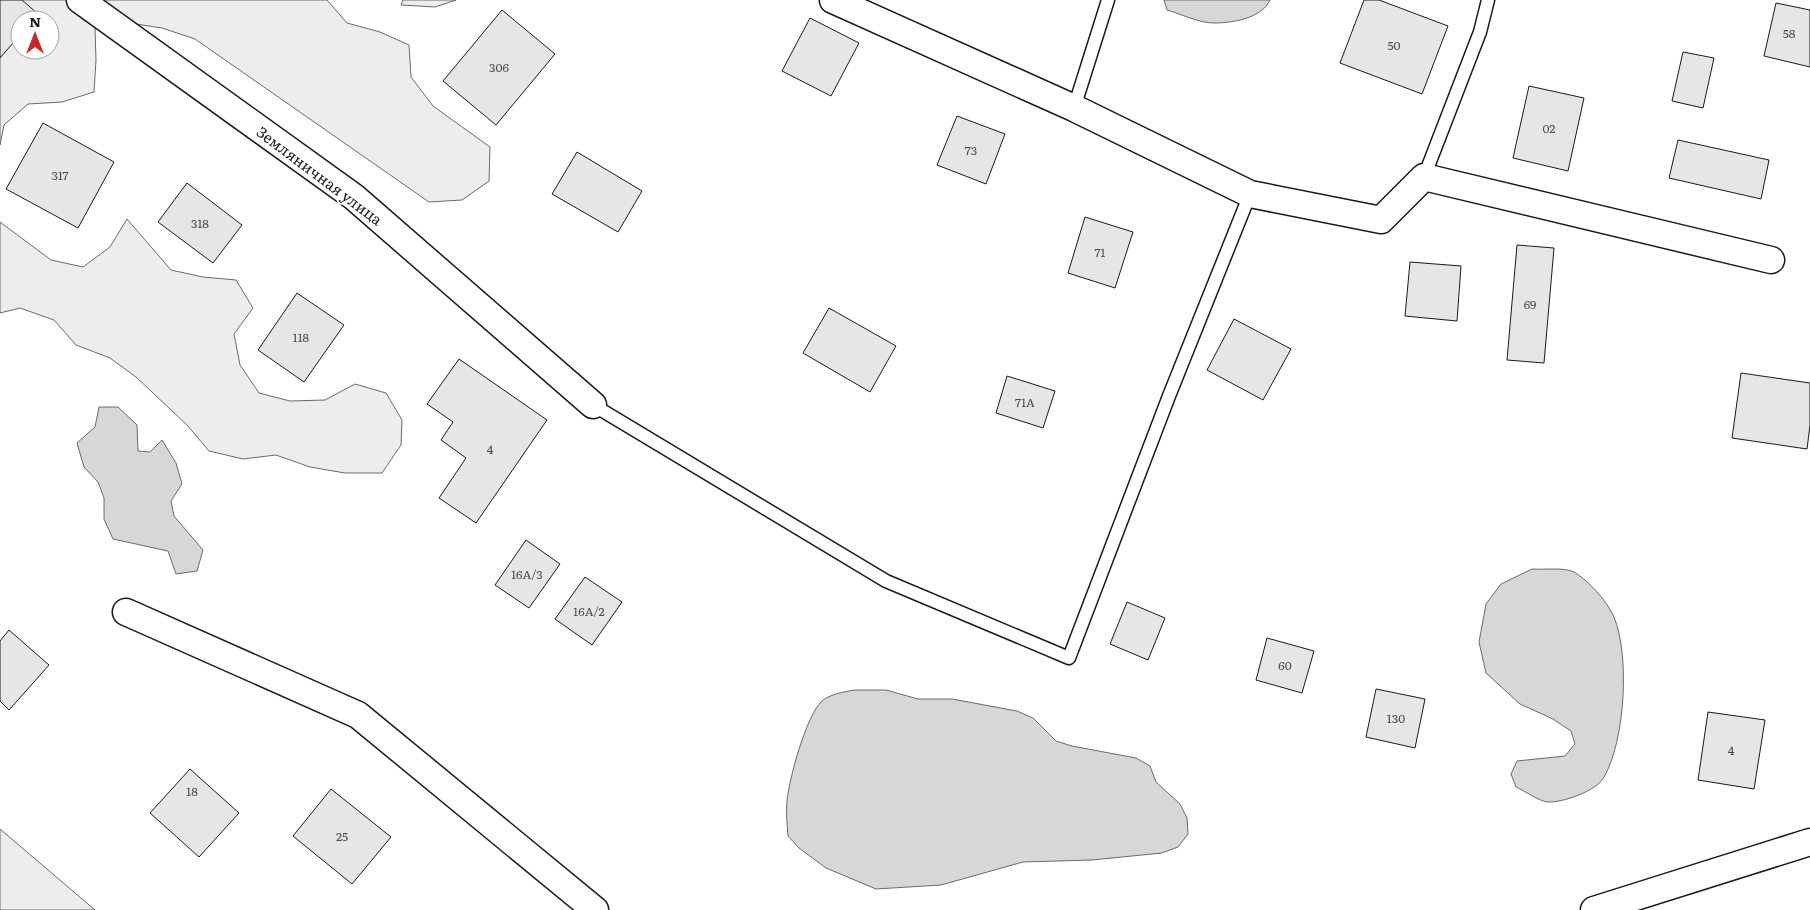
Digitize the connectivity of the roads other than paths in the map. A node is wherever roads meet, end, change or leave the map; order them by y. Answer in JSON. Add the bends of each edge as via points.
{"nodes":[{"id":1,"x":80,"y":0,"type":"edge"},
{"id":2,"x":833,"y":0,"type":"edge"},
{"id":3,"x":1108,"y":0,"type":"edge"},
{"id":4,"x":1488,"y":0,"type":"edge"},
{"id":5,"x":1074,"y":108,"type":"junction"},
{"id":6,"x":1424,"y":177,"type":"junction"},
{"id":7,"x":1250,"y":194,"type":"junction"},
{"id":8,"x":1771,"y":260,"type":"dead end"},
{"id":9,"x":593,"y":405,"type":"joint"},
{"id":10,"x":126,"y":612,"type":"dead end"},
{"id":11,"x":1810,"y":842,"type":"edge"},
{"id":12,"x":595,"y":910,"type":"edge"},
{"id":13,"x":1594,"y":910,"type":"edge"}],
"edges":[{"from":1,"to":9,"type":"street","name":"Земляничная улица","via":[[354,197]]},
{"from":2,"to":5,"type":"street"},
{"from":3,"to":5,"type":"lane"},
{"from":4,"to":6,"type":"lane","via":[[1480,32]]},
{"from":5,"to":7,"type":"street"},
{"from":6,"to":7,"type":"street","via":[[1381,220]]},
{"from":6,"to":8,"type":"street"},
{"from":7,"to":9,"type":"lane","via":[[1069,658],[886,581]]},
{"from":10,"to":12,"type":"street","via":[[358,715]]},
{"from":11,"to":13,"type":"street"}]}
